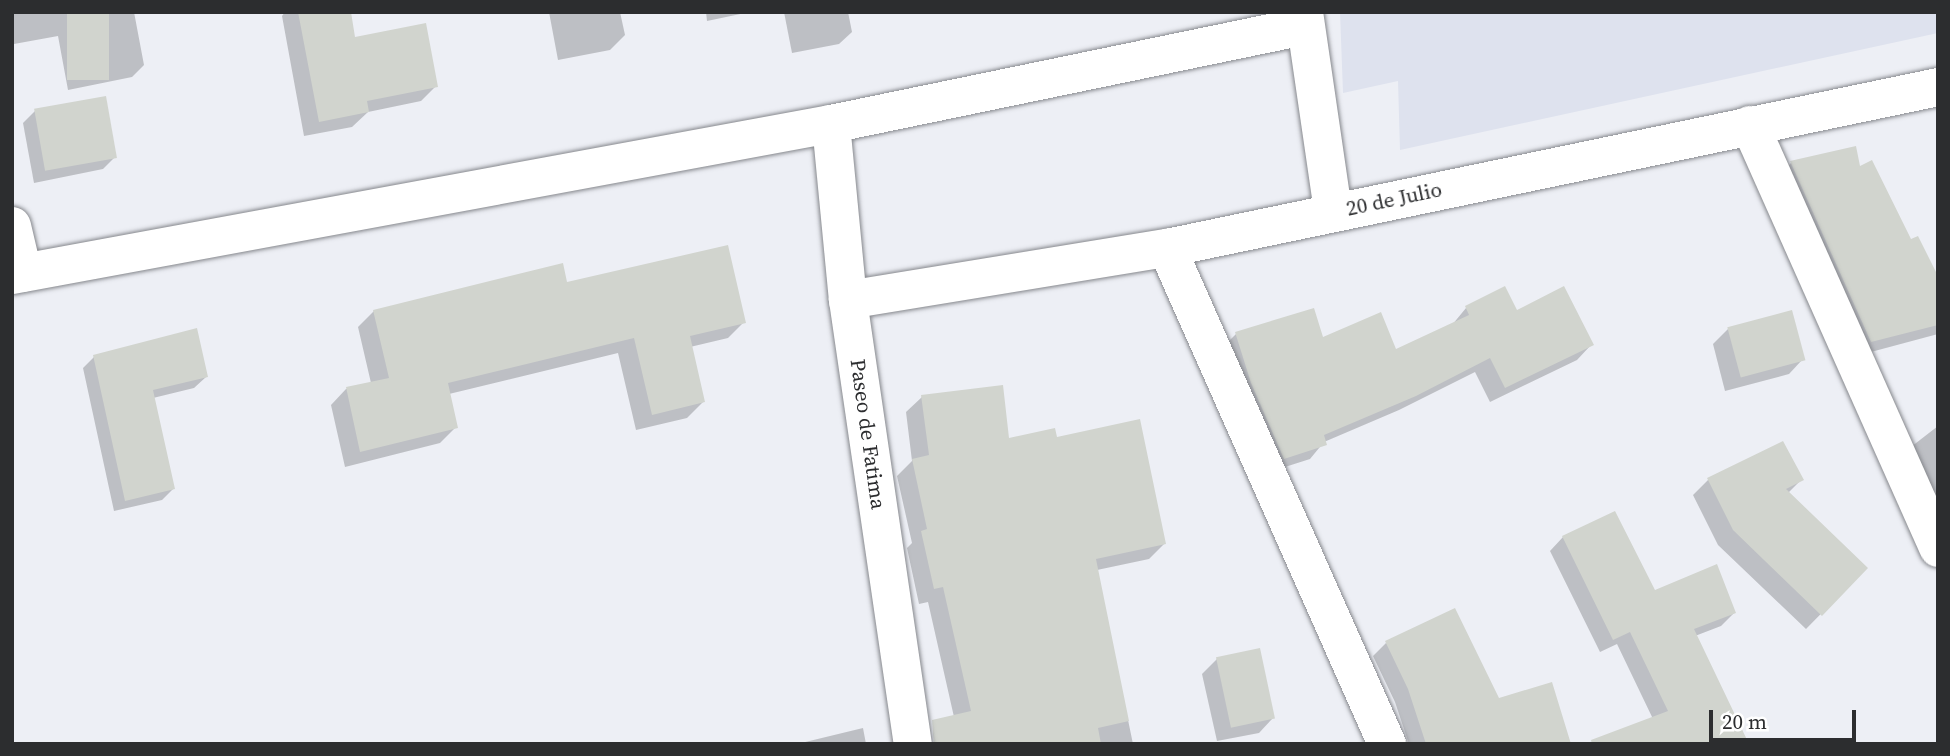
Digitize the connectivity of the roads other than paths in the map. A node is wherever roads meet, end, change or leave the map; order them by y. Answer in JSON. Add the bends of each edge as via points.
{"nodes":[{"id":1,"x":1304,"y":19,"type":"edge"},
{"id":2,"x":1938,"y":87,"type":"edge"},
{"id":3,"x":831,"y":124,"type":"junction"},
{"id":4,"x":1750,"y":125,"type":"junction"},
{"id":5,"x":1333,"y":212,"type":"junction"},
{"id":6,"x":12,"y":226,"type":"edge"},
{"id":7,"x":1167,"y":248,"type":"junction"},
{"id":8,"x":18,"y":274,"type":"edge"},
{"id":9,"x":848,"y":300,"type":"junction"},
{"id":10,"x":1938,"y":548,"type":"edge"},
{"id":11,"x":913,"y":744,"type":"edge"},
{"id":12,"x":1387,"y":744,"type":"edge"}],
"edges":[{"from":1,"to":3,"type":"street"},
{"from":1,"to":5,"type":"street"},
{"from":2,"to":4,"type":"street","name":"20 de Julio"},
{"from":3,"to":8,"type":"street"},
{"from":3,"to":9,"type":"street","name":"Paseo de Fatima"},
{"from":4,"to":5,"type":"street","name":"20 de Julio"},
{"from":4,"to":10,"type":"street"},
{"from":5,"to":7,"type":"street","name":"20 de Julio"},
{"from":6,"to":8,"type":"street"},
{"from":7,"to":9,"type":"street","name":"20 de Julio"},
{"from":7,"to":12,"type":"street"},
{"from":9,"to":11,"type":"street","name":"Paseo de Fatima"}]}
